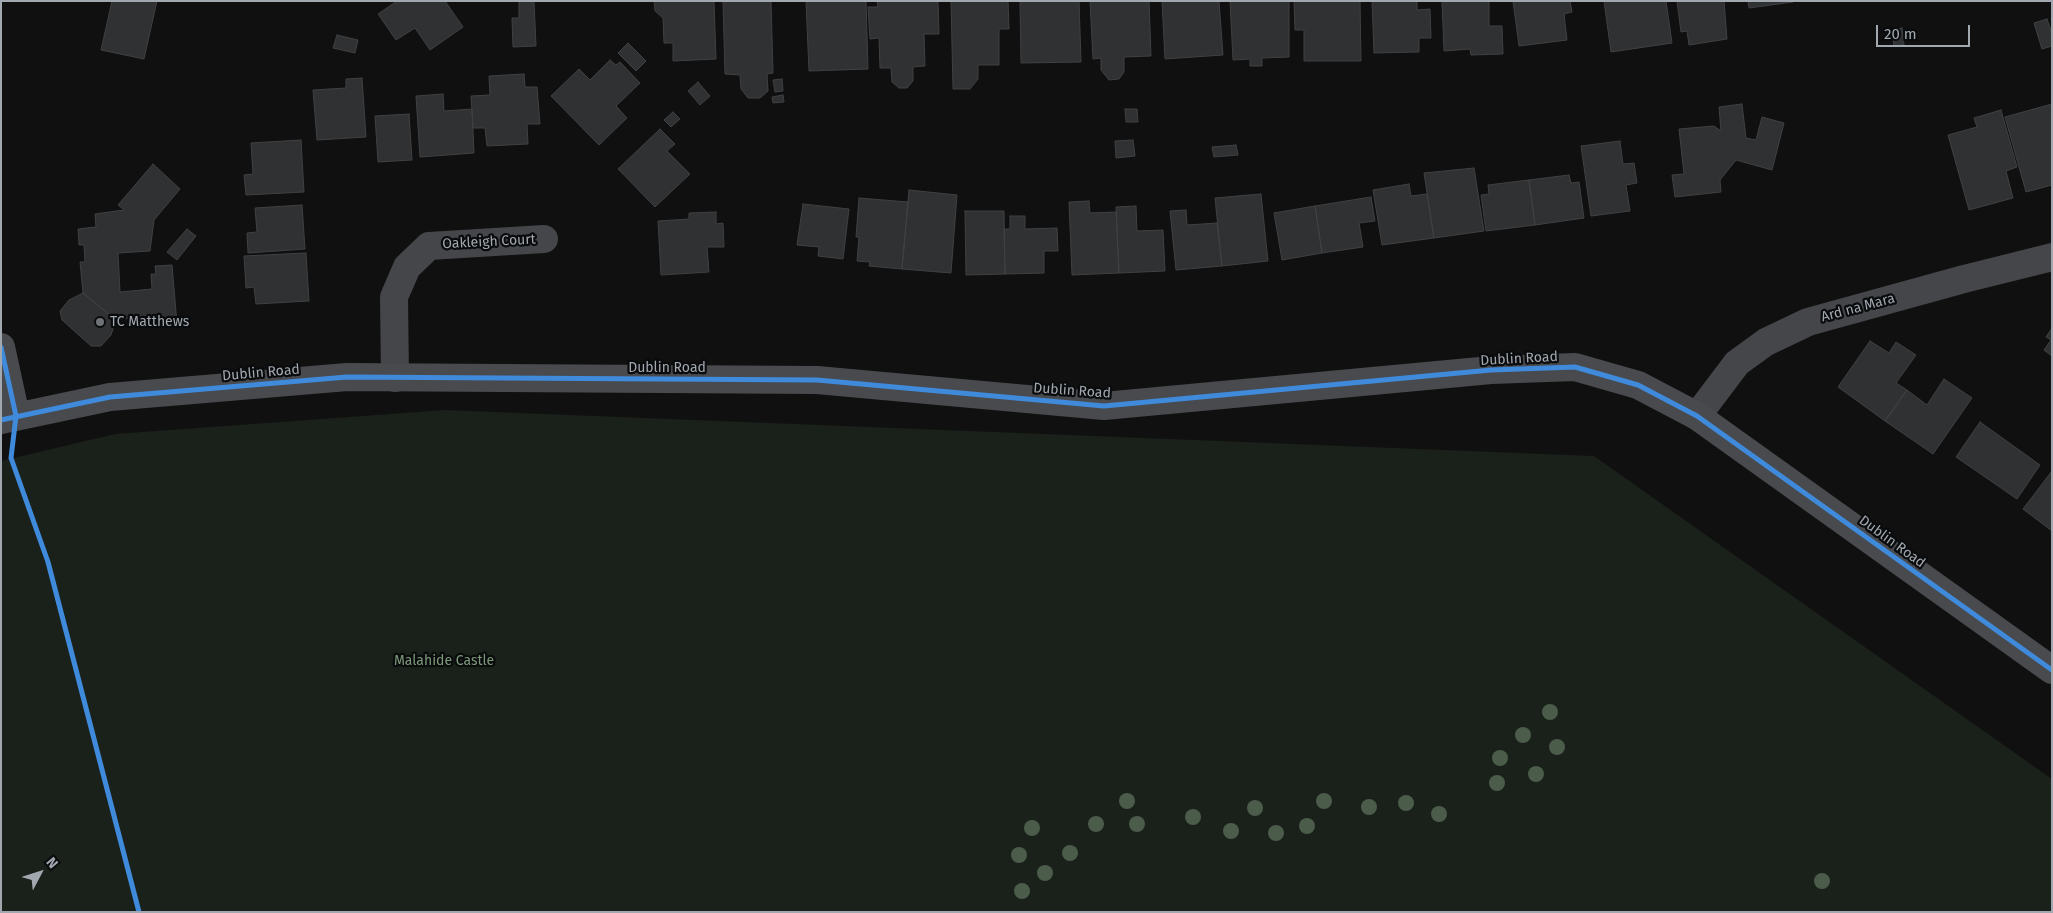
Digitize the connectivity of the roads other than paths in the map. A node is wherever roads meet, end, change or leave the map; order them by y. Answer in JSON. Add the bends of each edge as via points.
{"nodes":[{"id":1,"x":544,"y":239,"type":"dead end"},
{"id":2,"x":2052,"y":257,"type":"edge"},
{"id":3,"x":1,"y":347,"type":"edge"},
{"id":4,"x":394,"y":378,"type":"junction"},
{"id":5,"x":1696,"y":416,"type":"junction"},
{"id":6,"x":9,"y":418,"type":"edge"},
{"id":7,"x":2052,"y":670,"type":"edge"}],
"edges":[{"from":1,"to":4,"type":"street","name":"Oakleigh Court","via":[[429,246],[407,267],[394,297]]},
{"from":2,"to":5,"type":"street","name":"Ard na Mara","via":[[1808,322],[1766,342],[1737,363]]},
{"from":3,"to":6,"type":"main road"},
{"from":4,"to":5,"type":"main road","name":"Dublin Road","via":[[816,380],[1104,406],[1491,370],[1575,367],[1638,385]]},
{"from":4,"to":6,"type":"main road","name":"Dublin Road","via":[[347,377],[110,397]]},
{"from":5,"to":7,"type":"main road","name":"Dublin Road"}]}
